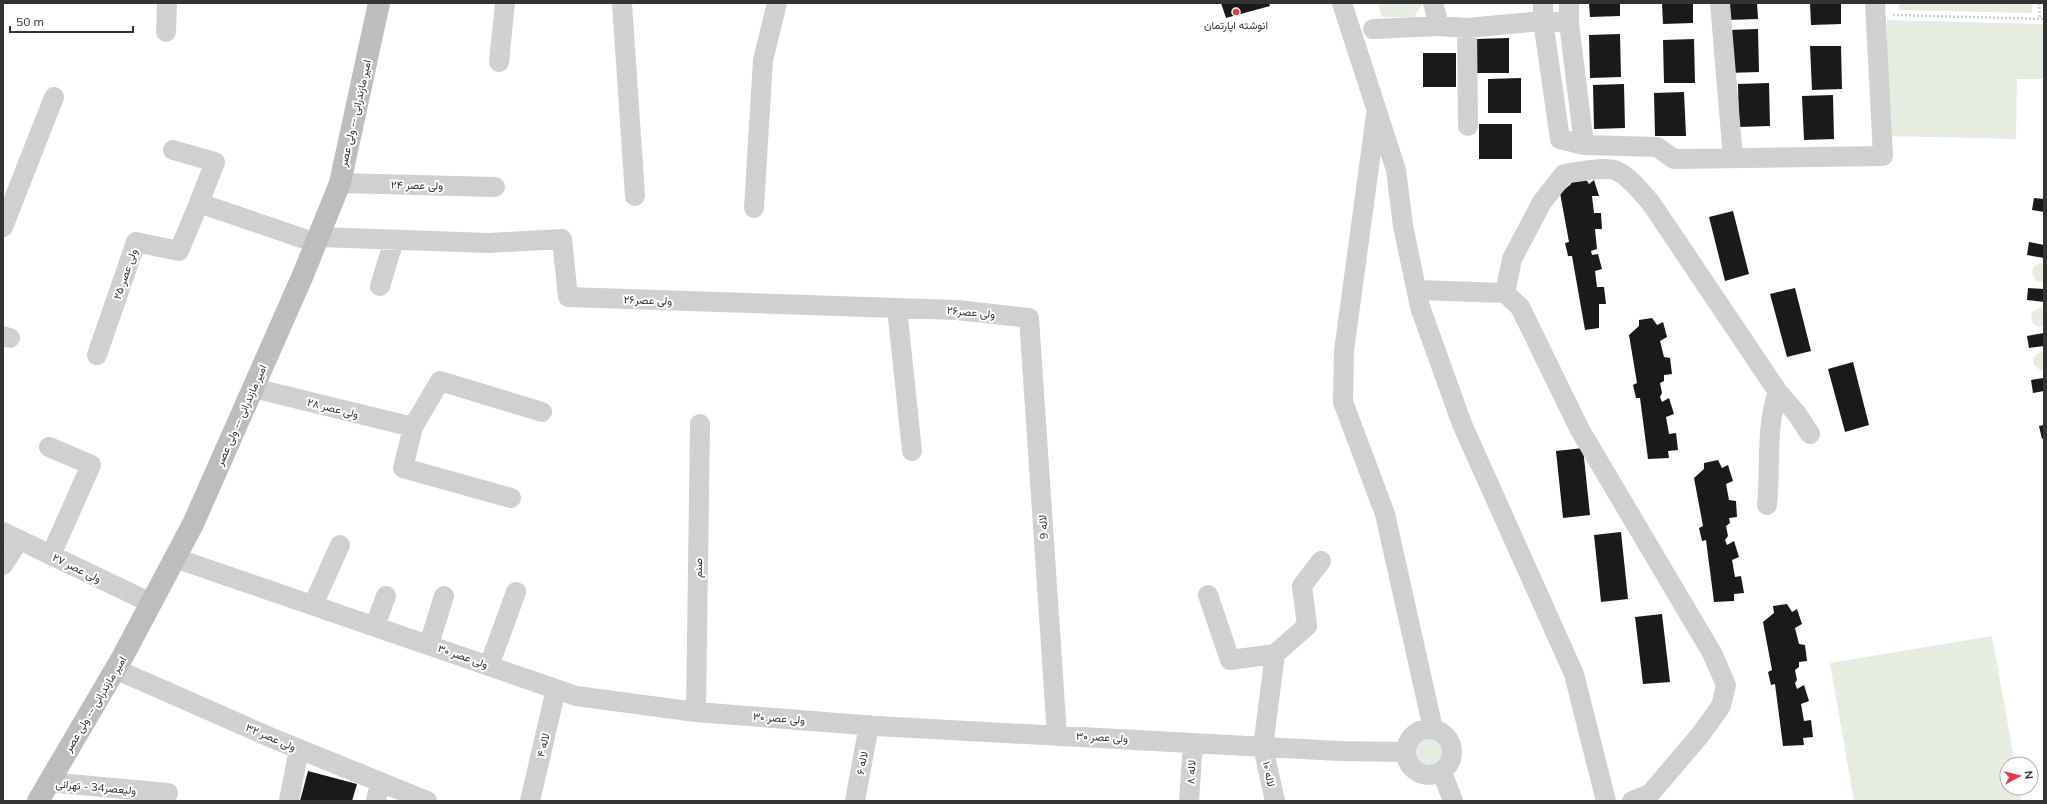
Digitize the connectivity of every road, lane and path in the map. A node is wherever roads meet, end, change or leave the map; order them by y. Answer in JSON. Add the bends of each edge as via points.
{"nodes":[{"id":1,"x":168,"y":3,"type":"edge"},
{"id":2,"x":379,"y":3,"type":"edge"},
{"id":3,"x":505,"y":3,"type":"edge"},
{"id":4,"x":622,"y":3,"type":"edge"},
{"id":5,"x":777,"y":3,"type":"edge"},
{"id":6,"x":1342,"y":3,"type":"edge"},
{"id":7,"x":1433,"y":3,"type":"edge"},
{"id":8,"x":1569,"y":3,"type":"edge"},
{"id":9,"x":1720,"y":3,"type":"edge"},
{"id":10,"x":2040,"y":3,"type":"edge"},
{"id":11,"x":1876,"y":9,"type":"edge"},
{"id":12,"x":1543,"y":12,"type":"edge"},
{"id":13,"x":2042,"y":19,"type":"edge"},
{"id":14,"x":1569,"y":23,"type":"junction"},
{"id":15,"x":1439,"y":26,"type":"junction"},
{"id":16,"x":1467,"y":28,"type":"junction"},
{"id":17,"x":1373,"y":30,"type":"dead end"},
{"id":18,"x":166,"y":32,"type":"dead end"},
{"id":19,"x":499,"y":62,"type":"dead end"},
{"id":20,"x":54,"y":97,"type":"dead end"},
{"id":21,"x":1377,"y":110,"type":"junction"},
{"id":22,"x":1468,"y":126,"type":"dead end"},
{"id":23,"x":1584,"y":145,"type":"junction"},
{"id":24,"x":173,"y":150,"type":"dead end"},
{"id":25,"x":1733,"y":158,"type":"junction"},
{"id":26,"x":340,"y":183,"type":"junction"},
{"id":27,"x":496,"y":186,"type":"dead end"},
{"id":28,"x":636,"y":196,"type":"dead end"},
{"id":29,"x":199,"y":203,"type":"junction"},
{"id":30,"x":754,"y":208,"type":"dead end"},
{"id":31,"x":3,"y":227,"type":"edge"},
{"id":32,"x":317,"y":240,"type":"junction"},
{"id":33,"x":394,"y":240,"type":"junction"},
{"id":34,"x":380,"y":286,"type":"dead end"},
{"id":35,"x":1417,"y":290,"type":"junction"},
{"id":36,"x":1505,"y":293,"type":"junction"},
{"id":37,"x":897,"y":308,"type":"junction"},
{"id":38,"x":1029,"y":318,"type":"joint"},
{"id":39,"x":97,"y":355,"type":"dead end"},
{"id":40,"x":253,"y":388,"type":"junction"},
{"id":41,"x":1778,"y":392,"type":"junction"},
{"id":42,"x":542,"y":412,"type":"dead end"},
{"id":43,"x":700,"y":424,"type":"dead end"},
{"id":44,"x":413,"y":427,"type":"junction"},
{"id":45,"x":1810,"y":434,"type":"dead end"},
{"id":46,"x":50,"y":447,"type":"dead end"},
{"id":47,"x":912,"y":451,"type":"dead end"},
{"id":48,"x":511,"y":498,"type":"dead end"},
{"id":49,"x":1767,"y":505,"type":"dead end"},
{"id":50,"x":11,"y":536,"type":"edge"},
{"id":51,"x":340,"y":545,"type":"dead end"},
{"id":52,"x":51,"y":555,"type":"junction"},
{"id":53,"x":175,"y":558,"type":"junction"},
{"id":54,"x":1320,"y":561,"type":"dead end"},
{"id":55,"x":3,"y":565,"type":"edge"},
{"id":56,"x":516,"y":592,"type":"dead end"},
{"id":57,"x":1208,"y":595,"type":"dead end"},
{"id":58,"x":386,"y":596,"type":"dead end"},
{"id":59,"x":444,"y":596,"type":"dead end"},
{"id":60,"x":151,"y":603,"type":"junction"},
{"id":61,"x":313,"y":605,"type":"junction"},
{"id":62,"x":375,"y":626,"type":"junction"},
{"id":63,"x":429,"y":644,"type":"junction"},
{"id":64,"x":1275,"y":654,"type":"junction"},
{"id":65,"x":489,"y":666,"type":"junction"},
{"id":66,"x":115,"y":670,"type":"junction"},
{"id":67,"x":556,"y":689,"type":"junction"},
{"id":68,"x":696,"y":712,"type":"junction"},
{"id":69,"x":869,"y":725,"type":"junction"},
{"id":70,"x":1433,"y":729,"type":"junction"},
{"id":71,"x":1057,"y":735,"type":"junction"},
{"id":72,"x":1193,"y":743,"type":"junction"},
{"id":73,"x":1264,"y":747,"type":"junction"},
{"id":74,"x":299,"y":749,"type":"junction"},
{"id":75,"x":1406,"y":752,"type":"junction"},
{"id":76,"x":1442,"y":772,"type":"junction"},
{"id":77,"x":380,"y":782,"type":"junction"},
{"id":78,"x":43,"y":792,"type":"edge"},
{"id":79,"x":168,"y":793,"type":"dead end"},
{"id":80,"x":288,"y":801,"type":"edge"},
{"id":81,"x":376,"y":801,"type":"edge"},
{"id":82,"x":427,"y":801,"type":"edge"},
{"id":83,"x":530,"y":801,"type":"edge"},
{"id":84,"x":855,"y":801,"type":"edge"},
{"id":85,"x":1189,"y":801,"type":"edge"},
{"id":86,"x":1274,"y":801,"type":"edge"},
{"id":87,"x":1453,"y":801,"type":"edge"},
{"id":88,"x":1606,"y":801,"type":"edge"},
{"id":89,"x":1632,"y":801,"type":"edge"}],
"edges":[{"from":1,"to":18,"type":"street"},
{"from":2,"to":26,"type":"main road","name":"امیر مازندرانی -- ولی عصر"},
{"from":3,"to":19,"type":"street"},
{"from":4,"to":28,"type":"street"},
{"from":5,"to":30,"type":"street","via":[[763,60]]},
{"from":6,"to":21,"type":"street"},
{"from":7,"to":15,"type":"street"},
{"from":8,"to":14,"type":"street"},
{"from":9,"to":25,"type":"street"},
{"from":10,"to":13,"type":"path"},
{"from":11,"to":13,"type":"path"},
{"from":11,"to":25,"type":"street","via":[[1883,156]]},
{"from":12,"to":14,"type":"street"},
{"from":12,"to":16,"type":"street"},
{"from":12,"to":23,"type":"street","via":[[1560,140]]},
{"from":14,"to":23,"type":"street"},
{"from":15,"to":16,"type":"street"},
{"from":15,"to":17,"type":"street"},
{"from":16,"to":22,"type":"street"},
{"from":20,"to":31,"type":"street"},
{"from":21,"to":35,"type":"street","via":[[1396,170],[1403,226]]},
{"from":21,"to":70,"type":"street","via":[[1344,351],[1343,402],[1384,514]]},
{"from":23,"to":25,"type":"street","via":[[1657,147],[1674,159]]},
{"from":24,"to":29,"type":"street","via":[[215,162]]},
{"from":26,"to":27,"type":"street","name":"ولی عصر ۲۴"},
{"from":26,"to":32,"type":"main road","name":"امیر مازندرانی -- ولی عصر"},
{"from":29,"to":32,"type":"street"},
{"from":29,"to":39,"type":"street","name":"ولی عصر ۲۵","via":[[179,250],[136,242]]},
{"from":32,"to":33,"type":"street","name":"ولی عصر۲۶"},
{"from":32,"to":40,"type":"main road","name":"امیر مازندرانی -- ولی عصر"},
{"from":33,"to":34,"type":"street"},
{"from":33,"to":37,"type":"street","name":"ولی عصر۲۶","via":[[490,243],[562,239],[568,297]]},
{"from":35,"to":36,"type":"street"},
{"from":35,"to":88,"type":"street","via":[[1420,307],[1462,424],[1574,674]]},
{"from":36,"to":41,"type":"street","via":[[1512,258],[1542,202],[1564,174],[1616,170],[1651,202]]},
{"from":36,"to":89,"type":"street","via":[[1520,307],[1580,430],[1712,653],[1726,685],[1721,706],[1701,734],[1650,794]]},
{"from":37,"to":38,"type":"street","name":"ولی عصر۲۶","via":[[957,310]]},
{"from":37,"to":47,"type":"street"},
{"from":38,"to":71,"type":"street","name":"لاله 9"},
{"from":40,"to":44,"type":"street","name":"ولی عصر ۲۸"},
{"from":40,"to":53,"type":"main road","name":"امیر مازندرانی -- ولی عصر"},
{"from":41,"to":45,"type":"street"},
{"from":41,"to":49,"type":"street","via":[[1772,408],[1768,436],[1770,480]]},
{"from":42,"to":44,"type":"street","via":[[440,381]]},
{"from":43,"to":68,"type":"street","name":"صنم"},
{"from":44,"to":48,"type":"street","via":[[403,468]]},
{"from":46,"to":52,"type":"street","via":[[92,465]]},
{"from":50,"to":52,"type":"street","name":"ولی عصر ۲۷"},
{"from":50,"to":55,"type":"street"},
{"from":51,"to":61,"type":"street"},
{"from":52,"to":60,"type":"street","name":"ولی عصر ۲۷"},
{"from":53,"to":60,"type":"main road","name":"امیر مازندرانی -- ولی عصر"},
{"from":53,"to":61,"type":"street","name":"ولی عصر ۳۰"},
{"from":54,"to":64,"type":"street","via":[[1302,586],[1307,626]]},
{"from":56,"to":65,"type":"street"},
{"from":57,"to":64,"type":"street","via":[[1230,660]]},
{"from":58,"to":62,"type":"street"},
{"from":59,"to":63,"type":"street"},
{"from":60,"to":66,"type":"main road","name":"امیر مازندرانی -- ولی عصر"},
{"from":61,"to":62,"type":"street","name":"ولی عصر ۳۰"},
{"from":62,"to":63,"type":"street","name":"ولی عصر ۳۰"},
{"from":63,"to":65,"type":"street","name":"ولی عصر ۳۰"},
{"from":64,"to":73,"type":"street","name":"لاله ۱۰"},
{"from":65,"to":67,"type":"street","name":"ولی عصر ۳۰"},
{"from":66,"to":74,"type":"street","name":"ولی عصر ۳۲"},
{"from":66,"to":78,"type":"main road","name":"امیر مازندرانی -- ولی عصر"},
{"from":67,"to":68,"type":"street","name":"ولی عصر ۳۰","via":[[576,696]]},
{"from":67,"to":83,"type":"street","name":"لاله ۴"},
{"from":68,"to":69,"type":"street","name":"ولی عصر ۳۰"},
{"from":69,"to":71,"type":"street","name":"ولی عصر ۳۰"},
{"from":69,"to":84,"type":"street","name":"لاله ۶"},
{"from":70,"to":75,"type":"street","via":[[1418,732],[1410,740]]},
{"from":70,"to":76,"type":"street","via":[[1447,737],[1451,744],[1451,759]]},
{"from":71,"to":72,"type":"street","name":"ولی عصر ۳۰"},
{"from":72,"to":73,"type":"street","name":"ولی عصر ۳۰"},
{"from":72,"to":85,"type":"street","name":"لاله ۸"},
{"from":73,"to":75,"type":"street","name":"ولی عصر ۳۰"},
{"from":73,"to":86,"type":"street","name":"لاله ۱۰"},
{"from":74,"to":77,"type":"street","name":"ولی عصر ۳۲"},
{"from":74,"to":80,"type":"street"},
{"from":75,"to":76,"type":"street","via":[[1415,771],[1428,776]]},
{"from":76,"to":87,"type":"street"},
{"from":77,"to":81,"type":"street"},
{"from":77,"to":82,"type":"street","name":"ولی عصر ۳۲"},
{"from":78,"to":79,"type":"street","name":"ولیعصر34 - تهرانی"}]}
